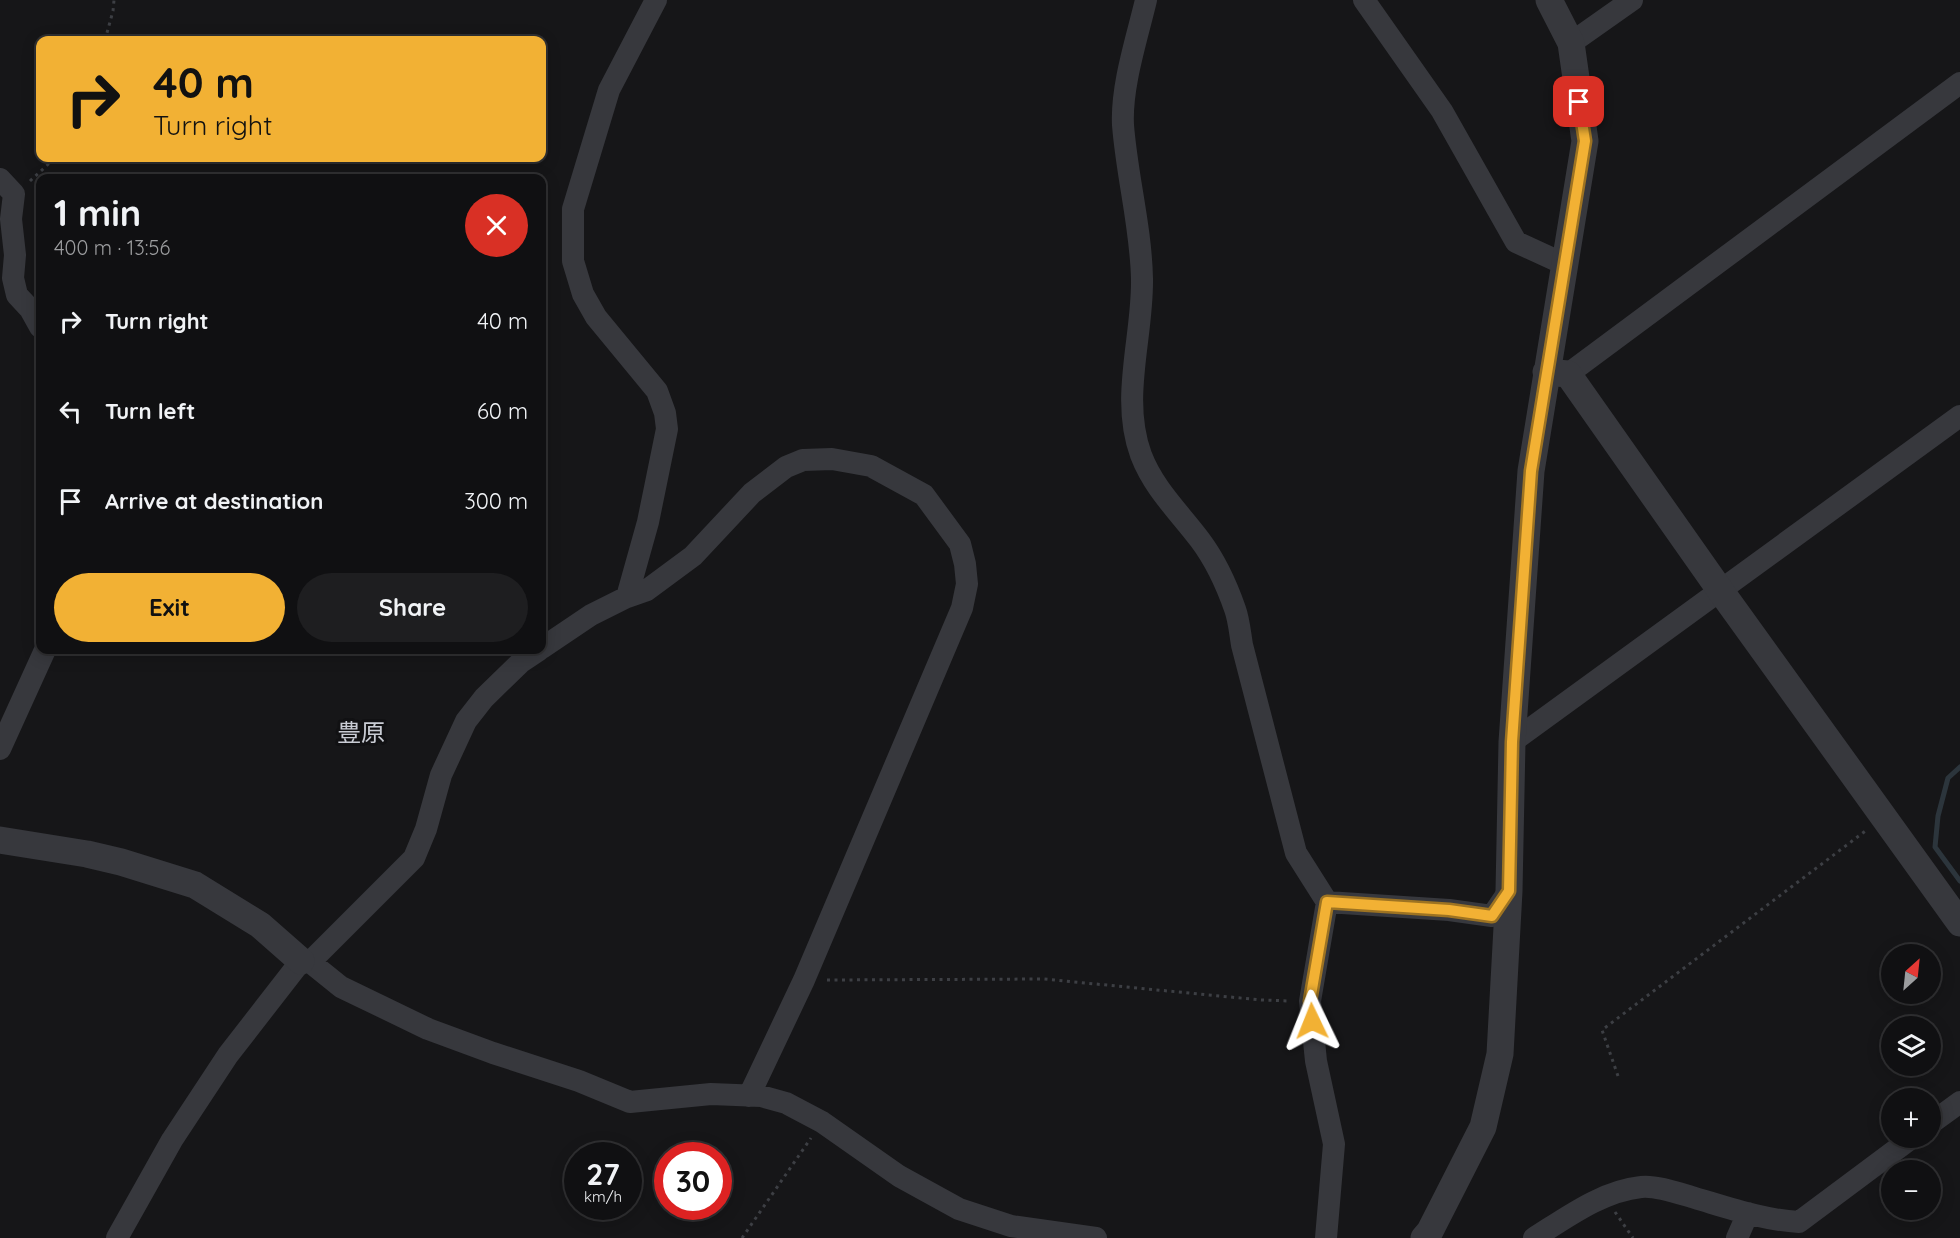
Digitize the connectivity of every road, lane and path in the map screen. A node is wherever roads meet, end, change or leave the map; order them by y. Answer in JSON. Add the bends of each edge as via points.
{"nodes":[{"id":1,"x":114,"y":0,"type":"edge"},
{"id":2,"x":656,"y":0,"type":"edge"},
{"id":3,"x":1146,"y":0,"type":"edge"},
{"id":4,"x":1364,"y":0,"type":"edge"},
{"id":5,"x":1549,"y":0,"type":"edge"},
{"id":6,"x":1632,"y":0,"type":"edge"},
{"id":7,"x":106,"y":36,"type":"edge"},
{"id":8,"x":1571,"y":43,"type":"junction"},
{"id":9,"x":1960,"y":83,"type":"edge"},
{"id":10,"x":48,"y":162,"type":"edge"},
{"id":11,"x":7,"y":186,"type":"edge"},
{"id":12,"x":1564,"y":264,"type":"junction"},
{"id":13,"x":36,"y":320,"type":"edge"},
{"id":14,"x":1557,"y":373,"type":"junction"},
{"id":15,"x":1960,"y":416,"type":"edge"},
{"id":16,"x":1719,"y":590,"type":"junction"},
{"id":17,"x":627,"y":597,"type":"junction"},
{"id":18,"x":546,"y":645,"type":"edge"},
{"id":19,"x":43,"y":654,"type":"edge"},
{"id":20,"x":533,"y":654,"type":"edge"},
{"id":21,"x":1512,"y":742,"type":"junction"},
{"id":22,"x":0,"y":749,"type":"edge"},
{"id":23,"x":1883,"y":817,"type":"junction"},
{"id":24,"x":0,"y":840,"type":"edge"},
{"id":25,"x":1509,"y":891,"type":"junction"},
{"id":26,"x":1327,"y":902,"type":"junction"},
{"id":27,"x":1960,"y":923,"type":"edge"},
{"id":28,"x":306,"y":961,"type":"junction"},
{"id":29,"x":804,"y":980,"type":"junction"},
{"id":30,"x":1310,"y":1001,"type":"junction"},
{"id":31,"x":1618,"y":1076,"type":"dead end"},
{"id":32,"x":749,"y":1096,"type":"junction"},
{"id":33,"x":1960,"y":1102,"type":"edge"},
{"id":34,"x":1941,"y":1116,"type":"edge"},
{"id":35,"x":822,"y":1122,"type":"junction"},
{"id":36,"x":1898,"y":1148,"type":"edge"},
{"id":37,"x":1605,"y":1197,"type":"junction"},
{"id":38,"x":1748,"y":1213,"type":"junction"},
{"id":39,"x":117,"y":1238,"type":"edge"},
{"id":40,"x":742,"y":1238,"type":"edge"},
{"id":41,"x":1096,"y":1238,"type":"edge"},
{"id":42,"x":1326,"y":1238,"type":"edge"},
{"id":43,"x":1425,"y":1238,"type":"edge"},
{"id":44,"x":1534,"y":1238,"type":"edge"},
{"id":45,"x":1633,"y":1238,"type":"edge"},
{"id":46,"x":1737,"y":1238,"type":"edge"}],
"edges":[{"from":1,"to":7,"type":"path"},
{"from":2,"to":17,"type":"street","via":[[609,90],[573,209],[573,261],[582,294],[657,392],[665,413],[667,429],[648,522]]},
{"from":3,"to":26,"type":"street","via":[[1126,89],[1123,124],[1142,279],[1132,420],[1141,455],[1161,494],[1216,566],[1235,610],[1296,853]]},
{"from":4,"to":12,"type":"street","via":[[1442,111],[1516,242]]},
{"from":5,"to":8,"type":"street"},
{"from":6,"to":8,"type":"street"},
{"from":8,"to":12,"type":"street","via":[[1585,141]]},
{"from":9,"to":14,"type":"street"},
{"from":10,"to":11,"type":"path"},
{"from":11,"to":13,"type":"street","via":[[15,255],[13,278],[17,295]]},
{"from":12,"to":14,"type":"street"},
{"from":14,"to":16,"type":"street"},
{"from":14,"to":21,"type":"street","via":[[1531,471]]},
{"from":15,"to":16,"type":"street"},
{"from":16,"to":21,"type":"street"},
{"from":16,"to":23,"type":"street"},
{"from":17,"to":18,"type":"street"},
{"from":17,"to":29,"type":"street","via":[[647,590],[693,556],[752,493],[786,467],[803,460],[832,459],[871,466],[924,495],[960,544],[967,584],[962,608]]},
{"from":19,"to":22,"type":"street"},
{"from":20,"to":28,"type":"street","via":[[491,691],[466,721],[441,775],[414,858]]},
{"from":21,"to":25,"type":"street"},
{"from":23,"to":27,"type":"street"},
{"from":23,"to":31,"type":"path","via":[[1602,1030]]},
{"from":24,"to":28,"type":"street","via":[[87,854],[195,885]]},
{"from":25,"to":26,"type":"street","via":[[1492,916]]},
{"from":25,"to":43,"type":"street","via":[[1500,1054],[1483,1127]]},
{"from":26,"to":30,"type":"street"},
{"from":28,"to":32,"type":"street","via":[[341,987],[428,1029],[630,1102],[711,1094]]},
{"from":28,"to":39,"type":"street","via":[[228,1055],[172,1140]]},
{"from":29,"to":30,"type":"path","via":[[1044,979],[1261,1000]]},
{"from":29,"to":32,"type":"street"},
{"from":30,"to":42,"type":"street","via":[[1316,1061],[1334,1144]]},
{"from":32,"to":35,"type":"street","via":[[786,1103]]},
{"from":33,"to":34,"type":"street"},
{"from":35,"to":40,"type":"path"},
{"from":35,"to":41,"type":"street","via":[[899,1176],[959,1209],[1011,1226]]},
{"from":36,"to":38,"type":"street","via":[[1798,1222]]},
{"from":37,"to":38,"type":"street","via":[[1643,1186]]},
{"from":37,"to":44,"type":"street"},
{"from":37,"to":45,"type":"path"},
{"from":38,"to":46,"type":"street"}]}
